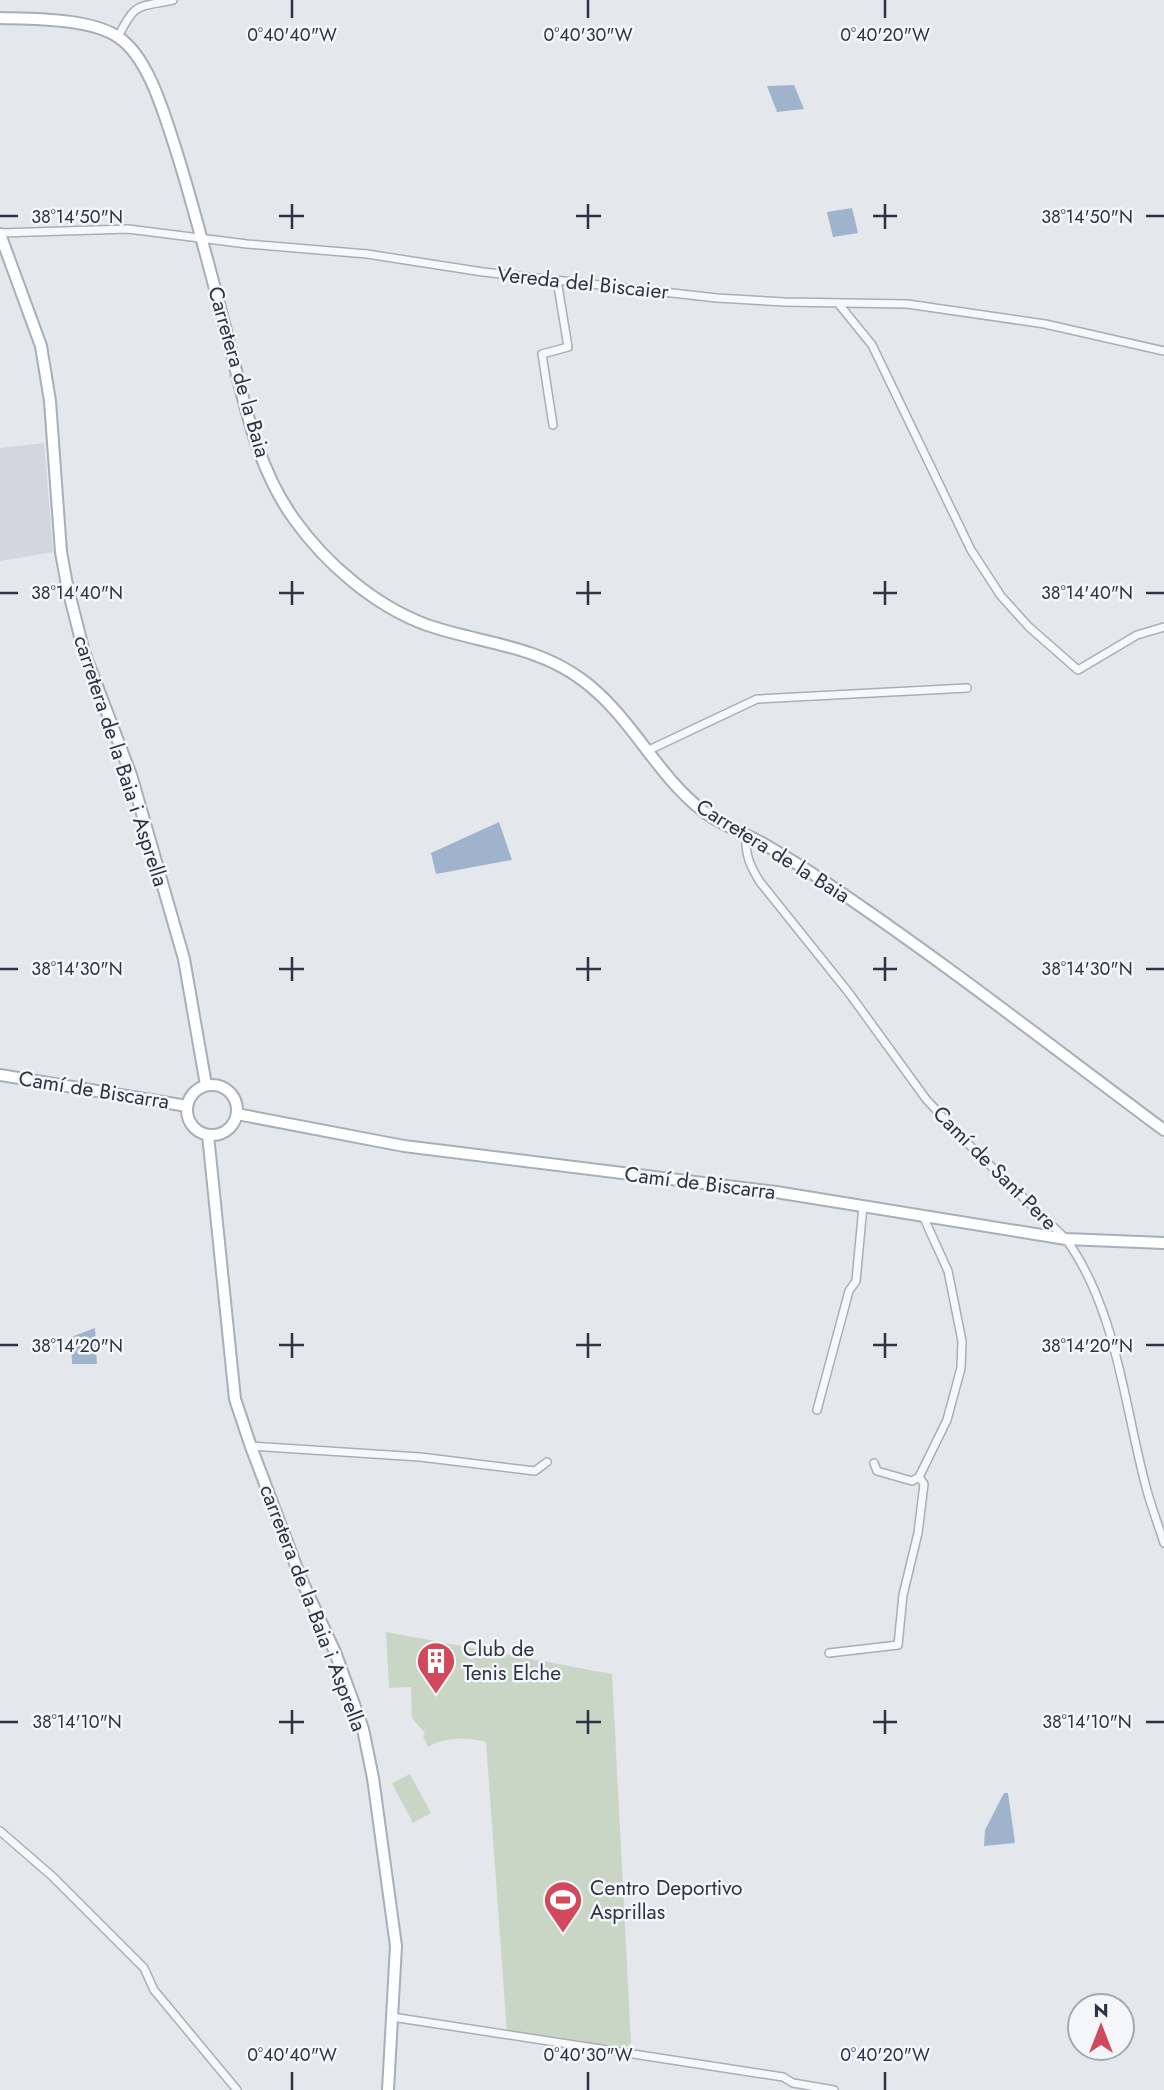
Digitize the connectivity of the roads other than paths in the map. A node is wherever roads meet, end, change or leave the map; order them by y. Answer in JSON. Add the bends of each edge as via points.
{"nodes":[{"id":1,"x":173,"y":0,"type":"edge"},
{"id":2,"x":0,"y":18,"type":"edge"},
{"id":3,"x":118,"y":37,"type":"junction"},
{"id":4,"x":0,"y":233,"type":"edge"},
{"id":5,"x":202,"y":238,"type":"junction"},
{"id":6,"x":557,"y":280,"type":"junction"},
{"id":7,"x":838,"y":303,"type":"junction"},
{"id":8,"x":1164,"y":351,"type":"edge"},
{"id":9,"x":553,"y":425,"type":"dead end"},
{"id":10,"x":1164,"y":627,"type":"edge"},
{"id":11,"x":967,"y":688,"type":"dead end"},
{"id":12,"x":649,"y":750,"type":"junction"},
{"id":13,"x":746,"y":835,"type":"junction"},
{"id":14,"x":0,"y":1075,"type":"edge"},
{"id":15,"x":206,"y":1085,"type":"junction"},
{"id":16,"x":187,"y":1106,"type":"junction"},
{"id":17,"x":237,"y":1114,"type":"junction"},
{"id":18,"x":1164,"y":1130,"type":"edge"},
{"id":19,"x":208,"y":1135,"type":"junction"},
{"id":20,"x":863,"y":1206,"type":"junction"},
{"id":21,"x":923,"y":1216,"type":"junction"},
{"id":22,"x":1066,"y":1239,"type":"junction"},
{"id":23,"x":1164,"y":1243,"type":"edge"},
{"id":24,"x":817,"y":1410,"type":"dead end"},
{"id":25,"x":250,"y":1446,"type":"junction"},
{"id":26,"x":547,"y":1462,"type":"dead end"},
{"id":27,"x":874,"y":1462,"type":"dead end"},
{"id":28,"x":919,"y":1477,"type":"junction"},
{"id":29,"x":1164,"y":1543,"type":"edge"},
{"id":30,"x":828,"y":1653,"type":"dead end"},
{"id":31,"x":0,"y":1831,"type":"edge"},
{"id":32,"x":393,"y":2017,"type":"junction"},
{"id":33,"x":237,"y":2090,"type":"edge"},
{"id":34,"x":388,"y":2090,"type":"edge"},
{"id":35,"x":834,"y":2090,"type":"edge"}],
"edges":[{"from":1,"to":3,"type":"street","via":[[132,11]]},
{"from":2,"to":3,"type":"main road","via":[[73,22]]},
{"from":3,"to":5,"type":"main road","name":"Carretera de la Baia","via":[[141,63],[162,105]]},
{"from":4,"to":5,"type":"street","name":"Vereda del Biscaier","via":[[128,229]]},
{"from":4,"to":15,"type":"main road","name":"carretera de la Baia i Asprella","via":[[41,346],[67,585],[84,652],[131,775],[184,958]]},
{"from":5,"to":6,"type":"street","name":"Vereda del Biscaier"},
{"from":5,"to":12,"type":"main road","name":"Carretera de la Baia","via":[[251,426],[292,517],[323,555],[388,606],[426,625],[548,659],[580,678],[608,701]]},
{"from":6,"to":7,"type":"street","name":"Vereda del Biscaier","via":[[717,298]]},
{"from":6,"to":9,"type":"street","via":[[568,347],[542,354]]},
{"from":7,"to":8,"type":"street","name":"Vereda del Biscaier","via":[[907,304],[1000,316]]},
{"from":7,"to":10,"type":"street","via":[[872,345],[971,550],[1001,596],[1029,627],[1078,670],[1137,635]]},
{"from":11,"to":12,"type":"street","via":[[757,699]]},
{"from":12,"to":13,"type":"main road","name":"Carretera de la Baia","via":[[678,788],[705,813]]},
{"from":13,"to":18,"type":"main road","name":"Carretera de la Baia","via":[[834,887]]},
{"from":13,"to":22,"type":"street","name":"Camí de Sant Pere","via":[[749,863],[760,882],[926,1099]]},
{"from":14,"to":16,"type":"main road","name":"Camí de Biscarra"},
{"from":15,"to":16,"type":"main road","via":[[192,1094]]},
{"from":15,"to":17,"type":"main road","via":[[228,1090]]},
{"from":16,"to":19,"type":"main road","via":[[193,1126]]},
{"from":17,"to":19,"type":"main road","via":[[228,1129]]},
{"from":17,"to":20,"type":"main road","name":"Camí de Biscarra","via":[[404,1146]]},
{"from":19,"to":25,"type":"main road","name":"carretera de la Baia i Asprella","via":[[235,1399]]},
{"from":20,"to":21,"type":"main road","name":"Camí de Biscarra"},
{"from":20,"to":24,"type":"street","via":[[856,1281],[849,1291]]},
{"from":21,"to":22,"type":"main road","name":"Camí de Biscarra"},
{"from":21,"to":28,"type":"street","via":[[948,1271],[962,1340],[951,1408]]},
{"from":22,"to":23,"type":"main road","name":"Camí de Biscarra"},
{"from":22,"to":29,"type":"street","name":"Camí de Sant Pere","via":[[1078,1256],[1107,1326]]},
{"from":25,"to":26,"type":"street","via":[[420,1457],[535,1471]]},
{"from":25,"to":32,"type":"main road","name":"carretera de la Baia i Asprella","via":[[363,1729],[396,1946]]},
{"from":27,"to":28,"type":"street","via":[[877,1471],[912,1481]]},
{"from":28,"to":30,"type":"street","via":[[924,1484],[918,1533],[903,1595],[898,1645]]},
{"from":31,"to":33,"type":"street","via":[[144,1968],[154,1990]]},
{"from":32,"to":34,"type":"main road","name":"carretera de la Baia i Asprella"},
{"from":32,"to":35,"type":"street","via":[[783,2077]]}]}
